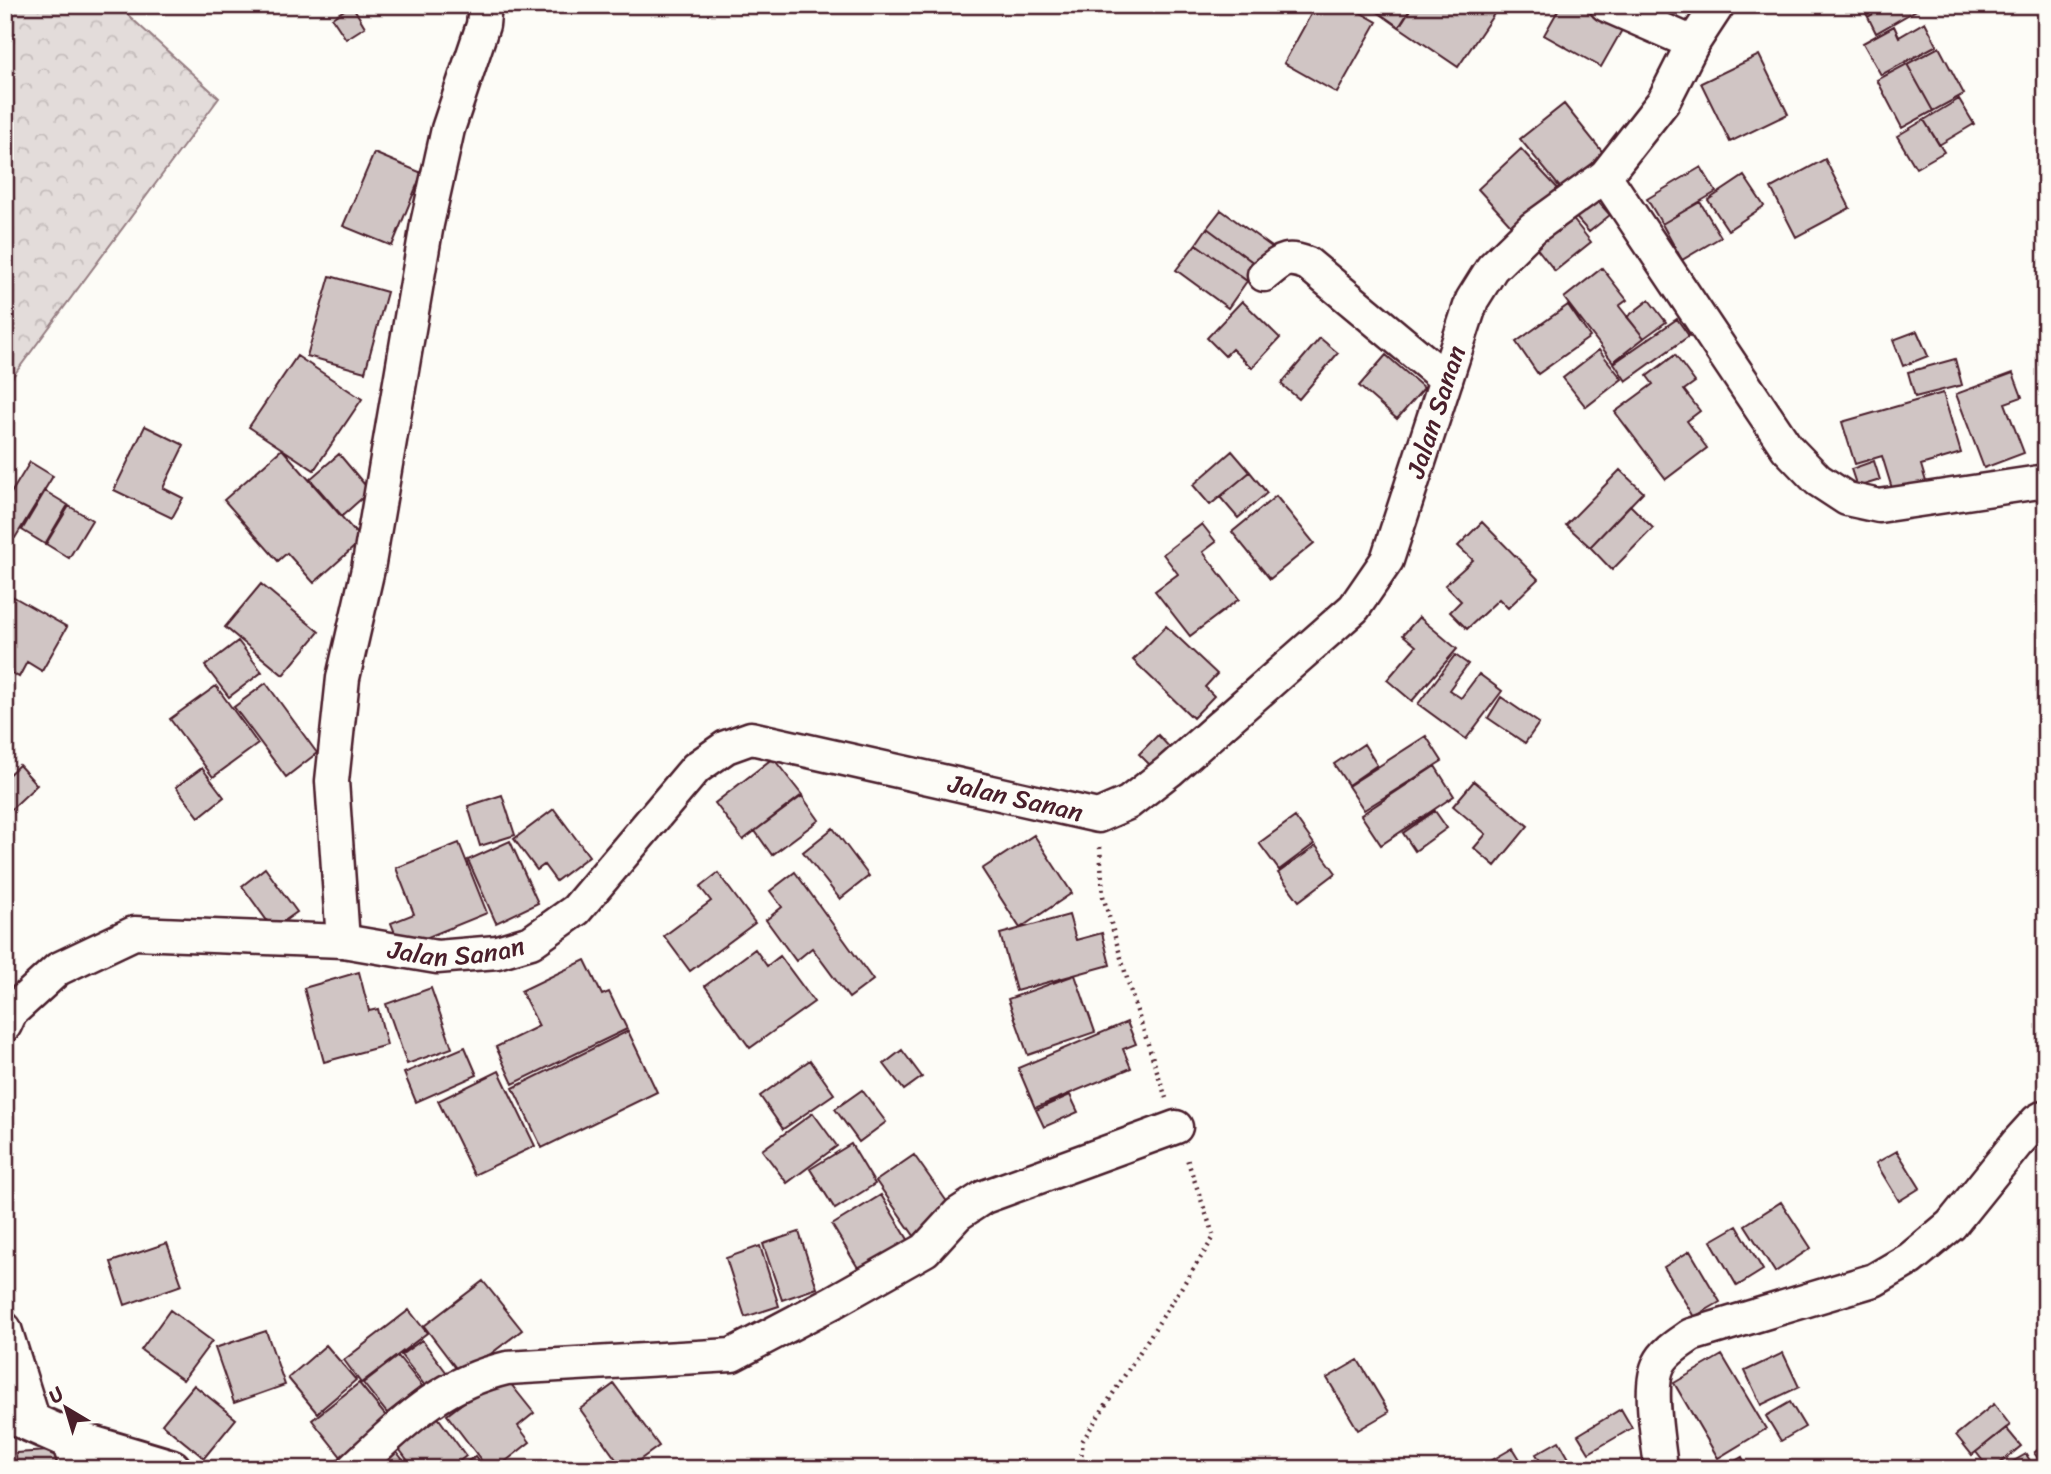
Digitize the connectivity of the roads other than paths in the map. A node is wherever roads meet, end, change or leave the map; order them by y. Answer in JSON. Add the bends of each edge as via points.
{"nodes":[{"id":1,"x":485,"y":5,"type":"edge"},
{"id":2,"x":1606,"y":5,"type":"edge"},
{"id":3,"x":1718,"y":5,"type":"edge"},
{"id":4,"x":1693,"y":43,"type":"junction"},
{"id":5,"x":1605,"y":176,"type":"junction"},
{"id":6,"x":1264,"y":275,"type":"dead end"},
{"id":7,"x":1446,"y":379,"type":"junction"},
{"id":8,"x":2046,"y":481,"type":"edge"},
{"id":9,"x":342,"y":941,"type":"junction"},
{"id":10,"x":5,"y":1025,"type":"edge"},
{"id":11,"x":2046,"y":1116,"type":"edge"},
{"id":12,"x":1176,"y":1127,"type":"dead end"},
{"id":13,"x":5,"y":1329,"type":"edge"},
{"id":14,"x":46,"y":1436,"type":"edge"},
{"id":15,"x":171,"y":1469,"type":"edge"},
{"id":16,"x":353,"y":1469,"type":"edge"},
{"id":17,"x":1661,"y":1469,"type":"edge"}],
"edges":[{"from":1,"to":9,"type":"street","via":[[483,25],[448,129],[430,211],[368,569],[343,678],[332,781]]},
{"from":2,"to":4,"type":"street"},
{"from":3,"to":4,"type":"street","name":"Jalan Sanan"},
{"from":4,"to":5,"type":"street","name":"Jalan Sanan","via":[[1664,102]]},
{"from":5,"to":7,"type":"street","name":"Jalan Sanan","via":[[1533,228],[1492,268],[1472,300]]},
{"from":5,"to":8,"type":"street","via":[[1787,448],[1818,480],[1847,499],[1879,506]]},
{"from":6,"to":7,"type":"street","via":[[1283,260],[1308,264]]},
{"from":7,"to":9,"type":"street","name":"Jalan Sanan","via":[[1387,560],[1354,608],[1128,803],[1098,816],[751,738],[726,747],[696,768],[576,910],[531,942],[497,952],[437,957]]},
{"from":9,"to":10,"type":"street","name":"Jalan Sanan","via":[[134,933],[58,970],[11,1012]]},
{"from":11,"to":17,"type":"street","via":[[2036,1121],[1951,1225],[1910,1259],[1874,1280],[1692,1335],[1672,1348],[1658,1365],[1653,1394]]},
{"from":12,"to":16,"type":"street","via":[[984,1197],[958,1213],[925,1250],[732,1354],[507,1368],[480,1375],[418,1409]]},
{"from":13,"to":14,"type":"street"},
{"from":14,"to":15,"type":"main road"}]}
